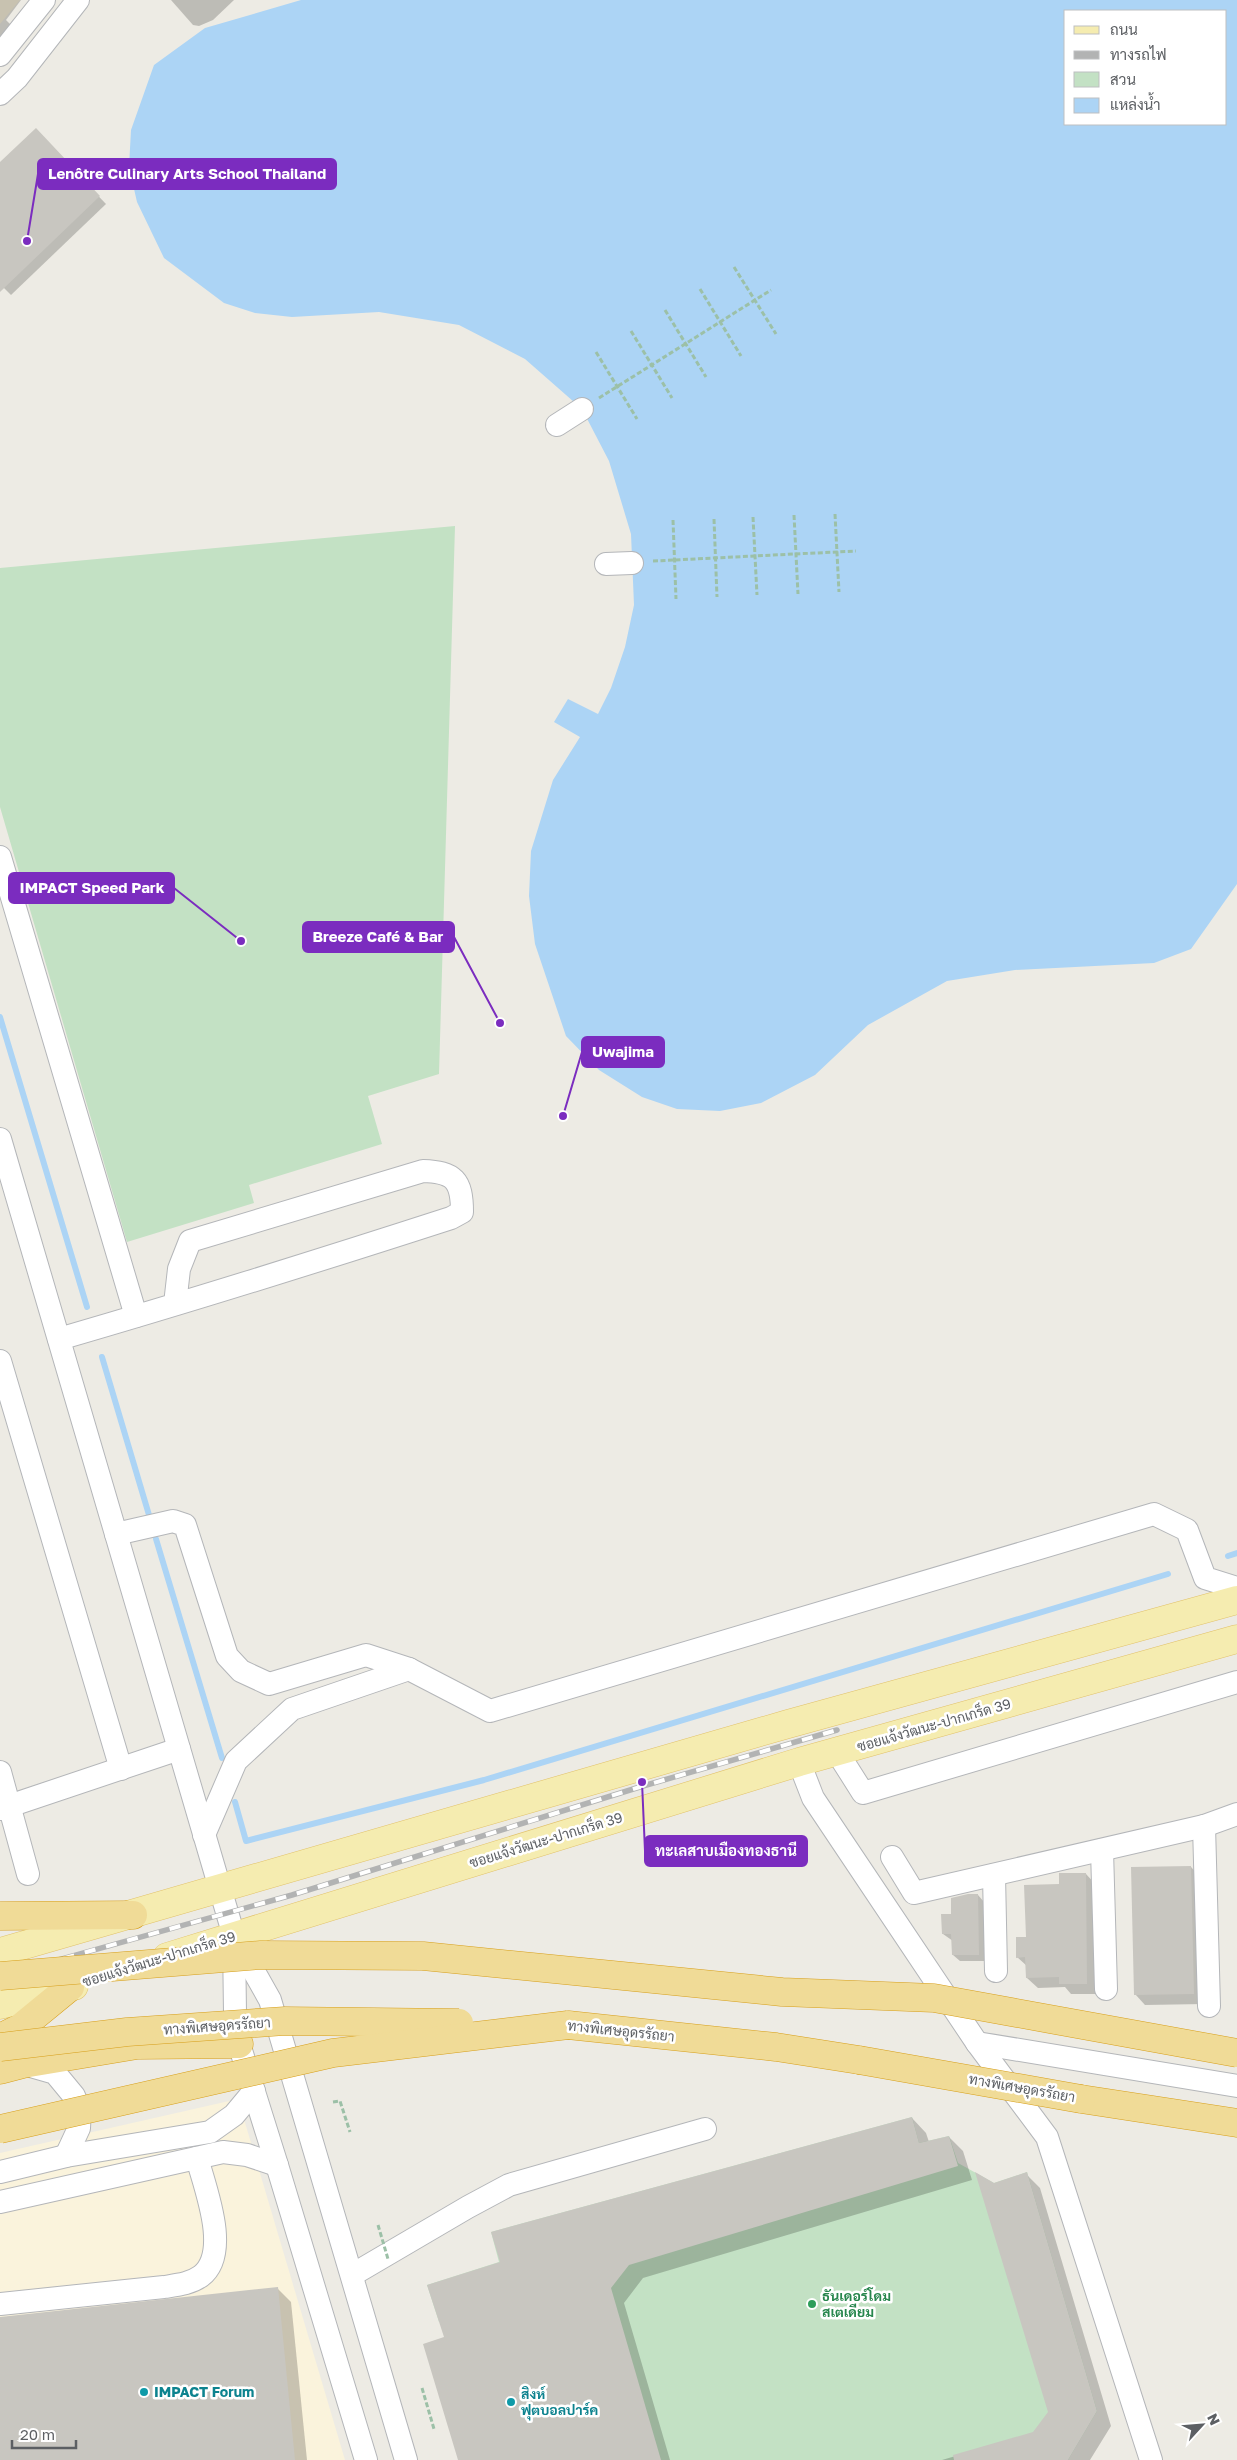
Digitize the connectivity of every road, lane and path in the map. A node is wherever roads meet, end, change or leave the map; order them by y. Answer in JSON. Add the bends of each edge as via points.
{"nodes":[{"id":1,"x":44,"y":0,"type":"edge"},
{"id":2,"x":78,"y":0,"type":"edge"},
{"id":3,"x":0,"y":55,"type":"edge"},
{"id":4,"x":0,"y":94,"type":"edge"},
{"id":5,"x":734,"y":267,"type":"dead end"},
{"id":6,"x":700,"y":289,"type":"dead end"},
{"id":7,"x":770,"y":290,"type":"dead end"},
{"id":8,"x":755,"y":300,"type":"junction"},
{"id":9,"x":665,"y":310,"type":"dead end"},
{"id":10,"x":720,"y":322,"type":"junction"},
{"id":11,"x":631,"y":331,"type":"dead end"},
{"id":12,"x":776,"y":334,"type":"dead end"},
{"id":13,"x":685,"y":343,"type":"junction"},
{"id":14,"x":596,"y":352,"type":"dead end"},
{"id":15,"x":741,"y":356,"type":"dead end"},
{"id":16,"x":652,"y":365,"type":"junction"},
{"id":17,"x":706,"y":377,"type":"dead end"},
{"id":18,"x":617,"y":386,"type":"junction"},
{"id":19,"x":672,"y":398,"type":"dead end"},
{"id":20,"x":582,"y":409,"type":"joint"},
{"id":21,"x":638,"y":419,"type":"dead end"},
{"id":22,"x":557,"y":426,"type":"dead end"},
{"id":23,"x":835,"y":514,"type":"dead end"},
{"id":24,"x":794,"y":515,"type":"dead end"},
{"id":25,"x":753,"y":517,"type":"dead end"},
{"id":26,"x":714,"y":519,"type":"dead end"},
{"id":27,"x":673,"y":520,"type":"dead end"},
{"id":28,"x":856,"y":551,"type":"dead end"},
{"id":29,"x":837,"y":552,"type":"junction"},
{"id":30,"x":796,"y":554,"type":"junction"},
{"id":31,"x":755,"y":556,"type":"junction"},
{"id":32,"x":715,"y":558,"type":"junction"},
{"id":33,"x":674,"y":560,"type":"junction"},
{"id":34,"x":632,"y":562,"type":"joint"},
{"id":35,"x":606,"y":564,"type":"dead end"},
{"id":36,"x":839,"y":592,"type":"dead end"},
{"id":37,"x":798,"y":594,"type":"dead end"},
{"id":38,"x":757,"y":596,"type":"dead end"},
{"id":39,"x":717,"y":597,"type":"dead end"},
{"id":40,"x":676,"y":599,"type":"dead end"},
{"id":41,"x":0,"y":857,"type":"edge"},
{"id":42,"x":2,"y":1151,"type":"edge"},
{"id":43,"x":175,"y":1304,"type":"junction"},
{"id":44,"x":136,"y":1316,"type":"junction"},
{"id":45,"x":59,"y":1339,"type":"junction"},
{"id":46,"x":0,"y":1361,"type":"edge"},
{"id":47,"x":116,"y":1534,"type":"junction"},
{"id":48,"x":1237,"y":1588,"type":"edge"},
{"id":49,"x":1237,"y":1600,"type":"edge"},
{"id":50,"x":1237,"y":1640,"type":"edge"},
{"id":51,"x":409,"y":1669,"type":"junction"},
{"id":52,"x":1237,"y":1682,"type":"edge"},
{"id":53,"x":179,"y":1749,"type":"junction"},
{"id":54,"x":837,"y":1752,"type":"junction"},
{"id":55,"x":799,"y":1762,"type":"junction"},
{"id":56,"x":120,"y":1769,"type":"junction"},
{"id":57,"x":0,"y":1772,"type":"edge"},
{"id":58,"x":5,"y":1808,"type":"edge"},
{"id":59,"x":1237,"y":1814,"type":"edge"},
{"id":60,"x":1204,"y":1826,"type":"junction"},
{"id":61,"x":204,"y":1835,"type":"junction"},
{"id":62,"x":1102,"y":1850,"type":"junction"},
{"id":63,"x":892,"y":1857,"type":"dead end"},
{"id":64,"x":28,"y":1874,"type":"dead end"},
{"id":65,"x":994,"y":1875,"type":"junction"},
{"id":66,"x":220,"y":1888,"type":"junction"},
{"id":67,"x":133,"y":1914,"type":"junction"},
{"id":68,"x":0,"y":1916,"type":"edge"},
{"id":69,"x":234,"y":1936,"type":"junction"},
{"id":70,"x":0,"y":1952,"type":"edge"},
{"id":71,"x":996,"y":1971,"type":"dead end"},
{"id":72,"x":0,"y":1976,"type":"edge"},
{"id":73,"x":70,"y":1987,"type":"junction"},
{"id":74,"x":1106,"y":1989,"type":"dead end"},
{"id":75,"x":0,"y":2005,"type":"edge"},
{"id":76,"x":1209,"y":2006,"type":"dead end"},
{"id":77,"x":568,"y":2025,"type":"junction"},
{"id":78,"x":0,"y":2038,"type":"edge"},
{"id":79,"x":978,"y":2042,"type":"junction"},
{"id":80,"x":238,"y":2044,"type":"junction"},
{"id":81,"x":0,"y":2046,"type":"edge"},
{"id":82,"x":1237,"y":2053,"type":"edge"},
{"id":83,"x":12,"y":2067,"type":"edge"},
{"id":84,"x":1237,"y":2086,"type":"edge"},
{"id":85,"x":254,"y":2091,"type":"junction"},
{"id":86,"x":334,"y":2102,"type":"dead end"},
{"id":87,"x":1237,"y":2123,"type":"edge"},
{"id":88,"x":0,"y":2129,"type":"edge"},
{"id":89,"x":705,"y":2129,"type":"dead end"},
{"id":90,"x":350,"y":2132,"type":"dead end"},
{"id":91,"x":66,"y":2156,"type":"junction"},
{"id":92,"x":197,"y":2158,"type":"junction"},
{"id":93,"x":278,"y":2166,"type":"junction"},
{"id":94,"x":0,"y":2172,"type":"edge"},
{"id":95,"x":0,"y":2202,"type":"edge"},
{"id":96,"x":378,"y":2225,"type":"dead end"},
{"id":97,"x":388,"y":2258,"type":"dead end"},
{"id":98,"x":352,"y":2275,"type":"junction"},
{"id":99,"x":0,"y":2304,"type":"edge"},
{"id":100,"x":422,"y":2388,"type":"dead end"},
{"id":101,"x":434,"y":2430,"type":"dead end"},
{"id":102,"x":366,"y":2460,"type":"edge"},
{"id":103,"x":406,"y":2460,"type":"edge"},
{"id":104,"x":1151,"y":2460,"type":"edge"}],
"edges":[{"from":1,"to":3,"type":"street"},
{"from":2,"to":4,"type":"street","via":[[17,78]]},
{"from":5,"to":8,"type":"path"},
{"from":6,"to":10,"type":"path"},
{"from":7,"to":8,"type":"path"},
{"from":8,"to":10,"type":"path"},
{"from":8,"to":12,"type":"path"},
{"from":9,"to":13,"type":"path"},
{"from":10,"to":13,"type":"path"},
{"from":10,"to":15,"type":"path"},
{"from":11,"to":16,"type":"path"},
{"from":13,"to":16,"type":"path"},
{"from":13,"to":17,"type":"path"},
{"from":14,"to":18,"type":"path"},
{"from":16,"to":18,"type":"path"},
{"from":16,"to":19,"type":"path"},
{"from":18,"to":20,"type":"path"},
{"from":18,"to":21,"type":"path"},
{"from":20,"to":22,"type":"street"},
{"from":23,"to":29,"type":"path"},
{"from":24,"to":30,"type":"path"},
{"from":25,"to":31,"type":"path"},
{"from":26,"to":32,"type":"path"},
{"from":27,"to":33,"type":"path"},
{"from":28,"to":29,"type":"path"},
{"from":29,"to":30,"type":"path"},
{"from":29,"to":36,"type":"path"},
{"from":30,"to":31,"type":"path"},
{"from":30,"to":37,"type":"path"},
{"from":31,"to":32,"type":"path"},
{"from":31,"to":38,"type":"path"},
{"from":32,"to":33,"type":"path"},
{"from":32,"to":39,"type":"path"},
{"from":33,"to":34,"type":"path"},
{"from":33,"to":40,"type":"path"},
{"from":34,"to":35,"type":"street"},
{"from":41,"to":44,"type":"street"},
{"from":42,"to":45,"type":"street"},
{"from":43,"to":43,"type":"street","via":[[179,1269],[190,1241],[423,1171],[442,1172],[456,1181],[462,1197],[462,1212],[452,1218]]},
{"from":43,"to":44,"type":"street"},
{"from":44,"to":45,"type":"street"},
{"from":45,"to":47,"type":"street"},
{"from":46,"to":56,"type":"street"},
{"from":47,"to":51,"type":"street","via":[[173,1520],[184,1525],[227,1656],[241,1671],[269,1684],[366,1655]]},
{"from":47,"to":53,"type":"street"},
{"from":48,"to":51,"type":"street","via":[[1205,1578],[1187,1530],[1154,1514],[490,1711]]},
{"from":49,"to":66,"type":"main road"},
{"from":50,"to":54,"type":"main road","name":"ซอยแจ้งวัฒนะ-ปากเกร็ด 39"},
{"from":51,"to":61,"type":"street","via":[[292,1709],[236,1761]]},
{"from":52,"to":54,"type":"street","via":[[863,1793]]},
{"from":53,"to":56,"type":"street"},
{"from":53,"to":61,"type":"street"},
{"from":54,"to":55,"type":"main road","name":"ซอยแจ้งวัฒนะ-ปากเกร็ด 39"},
{"from":55,"to":69,"type":"main road","name":"ซอยแจ้งวัฒนะ-ปากเกร็ด 39"},
{"from":55,"to":79,"type":"street","via":[[813,1798]]},
{"from":56,"to":58,"type":"street"},
{"from":57,"to":58,"type":"street"},
{"from":58,"to":64,"type":"street"},
{"from":59,"to":60,"type":"street"},
{"from":60,"to":62,"type":"street"},
{"from":60,"to":76,"type":"street"},
{"from":61,"to":66,"type":"street"},
{"from":62,"to":65,"type":"street"},
{"from":62,"to":74,"type":"street"},
{"from":63,"to":65,"type":"street","via":[[914,1893]]},
{"from":65,"to":71,"type":"street"},
{"from":66,"to":67,"type":"main road"},
{"from":66,"to":69,"type":"street"},
{"from":67,"to":68,"type":"highway"},
{"from":67,"to":70,"type":"main road"},
{"from":69,"to":73,"type":"main road","name":"ซอยแจ้งวัฒนะ-ปากเกร็ด 39"},
{"from":69,"to":80,"type":"street"},
{"from":69,"to":98,"type":"street","via":[[270,2000]]},
{"from":72,"to":82,"type":"highway","bridge":true,"via":[[261,1956],[424,1956],[782,1992],[934,1998]]},
{"from":73,"to":75,"type":"main road","name":"ซอยแจ้งวัฒนะ-ปากเกร็ด 39"},
{"from":73,"to":78,"type":"highway","via":[[20,2028]]},
{"from":77,"to":81,"type":"highway","name":"ทางพิเศษอุดรรัถยา","bridge":true,"via":[[285,2021],[127,2032]]},
{"from":77,"to":87,"type":"highway","name":"ทางพิเศษอุดรรัถยา","bridge":true,"via":[[776,2047]]},
{"from":77,"to":88,"type":"highway","bridge":true,"via":[[332,2053]]},
{"from":79,"to":84,"type":"street"},
{"from":79,"to":104,"type":"street","via":[[1047,2137]]},
{"from":80,"to":83,"type":"highway","via":[[137,2045]]},
{"from":80,"to":85,"type":"street"},
{"from":83,"to":91,"type":"street","via":[[55,2073],[74,2096],[80,2110],[79,2128]]},
{"from":85,"to":91,"type":"street","via":[[234,2115],[210,2132]]},
{"from":85,"to":93,"type":"street"},
{"from":86,"to":90,"type":"path","via":[[340,2100]]},
{"from":89,"to":98,"type":"street","via":[[509,2186]]},
{"from":91,"to":94,"type":"street"},
{"from":92,"to":93,"type":"street","via":[[234,2153]]},
{"from":92,"to":95,"type":"street"},
{"from":92,"to":99,"type":"street","via":[[214,2224],[216,2245],[210,2265],[202,2275],[188,2283],[164,2287]]},
{"from":93,"to":102,"type":"street"},
{"from":96,"to":97,"type":"path","bridge":true},
{"from":98,"to":103,"type":"street"},
{"from":100,"to":101,"type":"path"}]}
